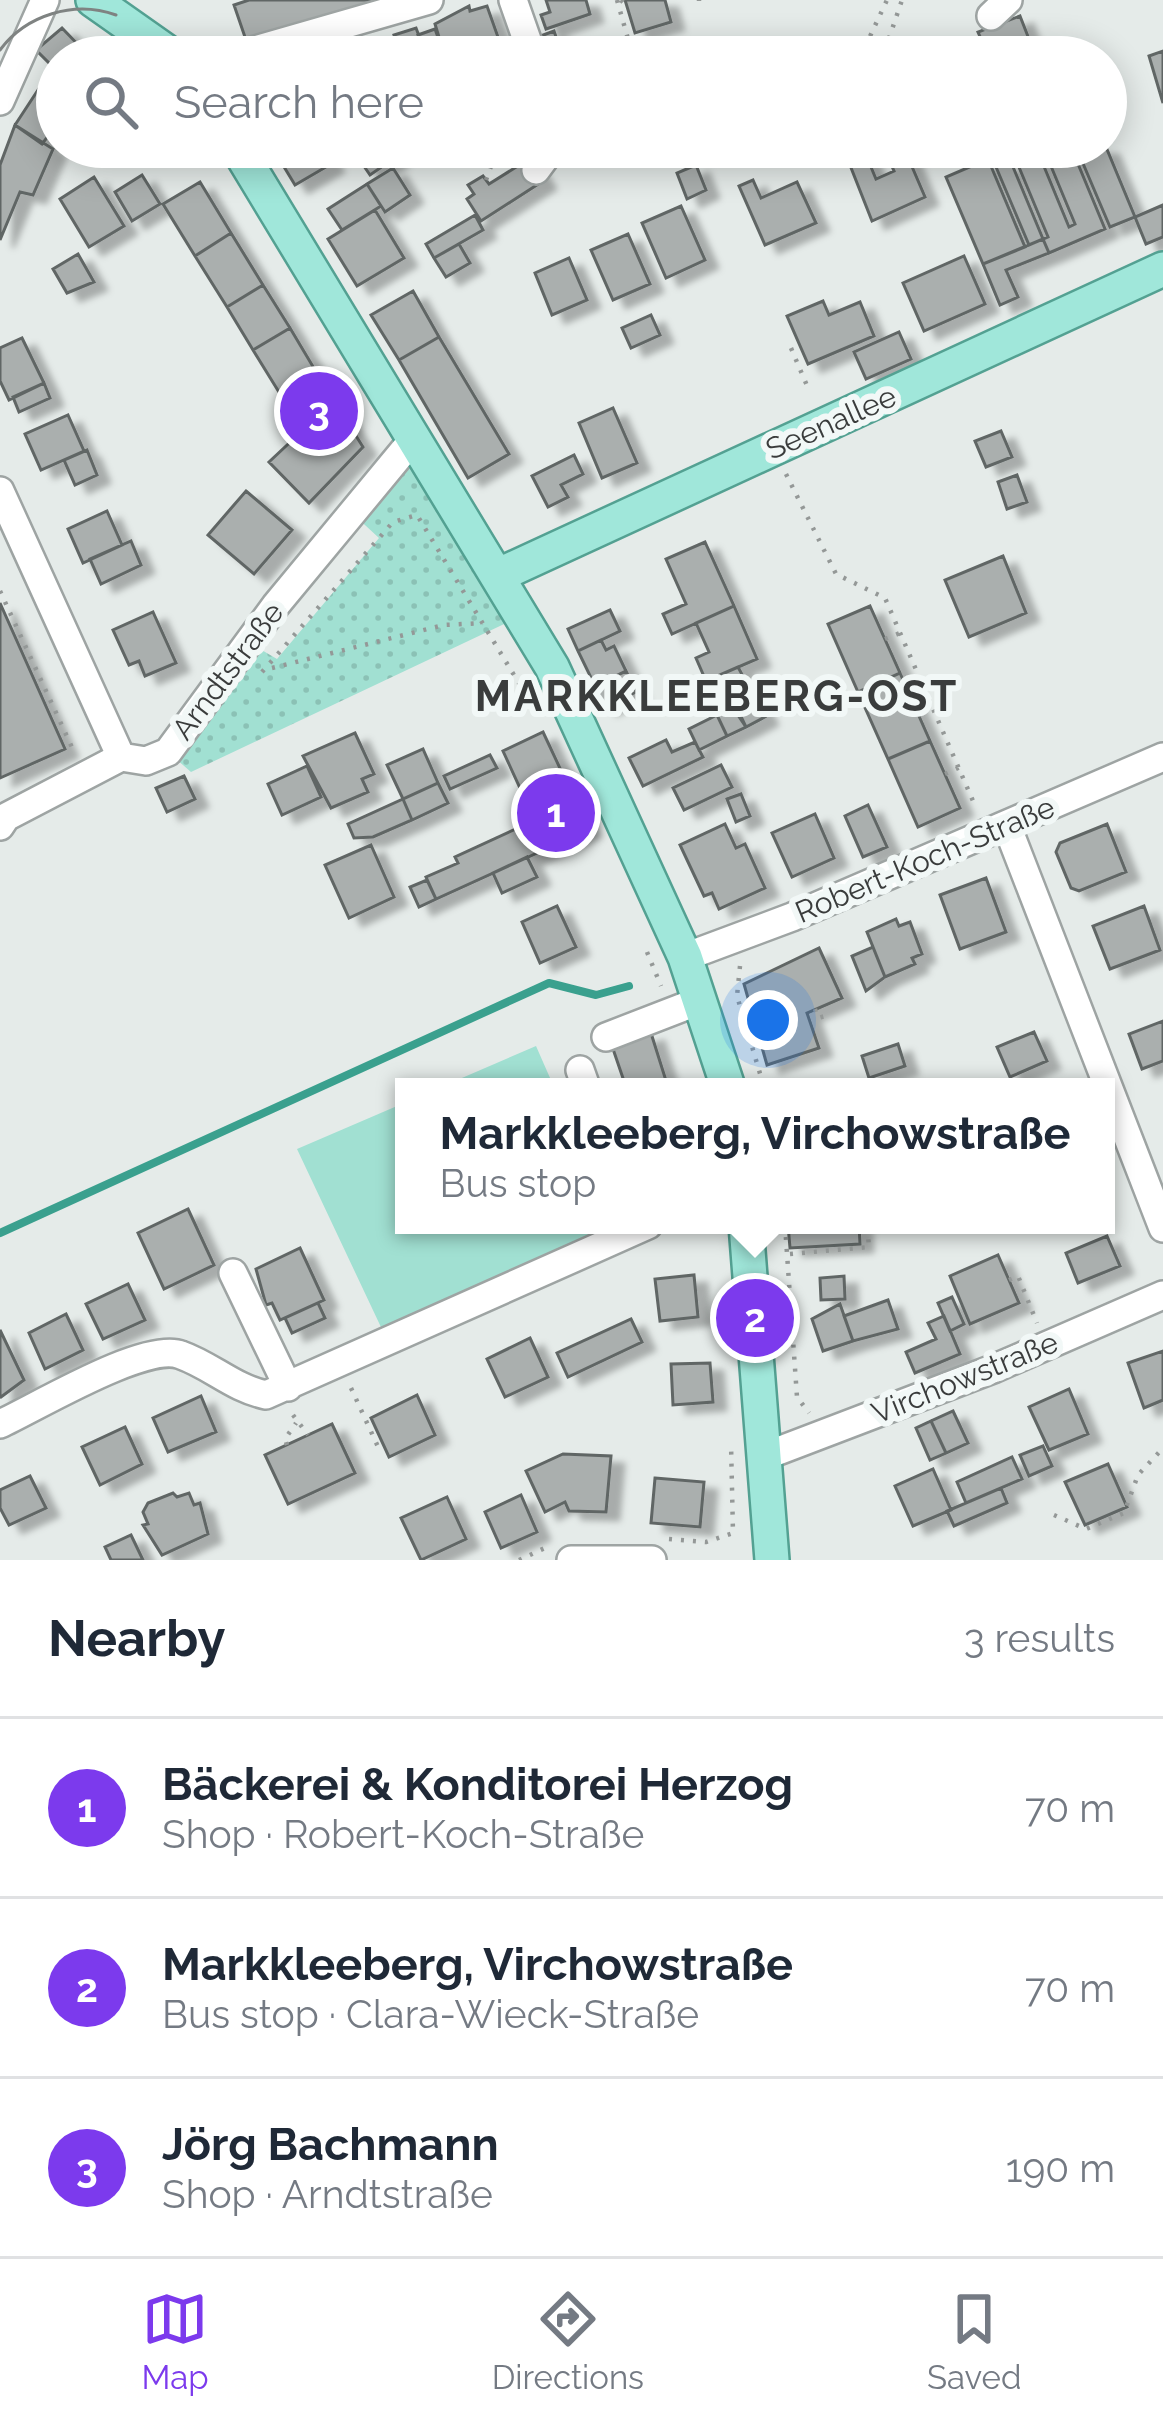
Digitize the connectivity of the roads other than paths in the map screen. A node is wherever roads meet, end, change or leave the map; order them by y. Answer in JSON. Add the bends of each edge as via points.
{"nodes":[{"id":1,"x":45,"y":0,"type":"edge"},
{"id":2,"x":93,"y":0,"type":"edge"},
{"id":3,"x":429,"y":0,"type":"edge"},
{"id":4,"x":513,"y":0,"type":"edge"},
{"id":5,"x":144,"y":36,"type":"edge"},
{"id":6,"x":304,"y":36,"type":"edge"},
{"id":7,"x":526,"y":36,"type":"edge"},
{"id":8,"x":0,"y":101,"type":"edge"},
{"id":9,"x":250,"y":168,"type":"edge"},
{"id":10,"x":1163,"y":269,"type":"edge"},
{"id":11,"x":415,"y":437,"type":"junction"},
{"id":12,"x":0,"y":491,"type":"edge"},
{"id":13,"x":499,"y":575,"type":"junction"},
{"id":14,"x":1163,"y":757,"type":"edge"},
{"id":15,"x":121,"y":758,"type":"junction"},
{"id":16,"x":0,"y":826,"type":"edge"},
{"id":17,"x":1007,"y":826,"type":"junction"},
{"id":18,"x":685,"y":957,"type":"junction"},
{"id":19,"x":685,"y":1006,"type":"junction"},
{"id":20,"x":606,"y":1037,"type":"dead end"},
{"id":21,"x":723,"y":1078,"type":"edge"},
{"id":22,"x":1105,"y":1078,"type":"edge"},
{"id":23,"x":1115,"y":1104,"type":"edge"},
{"id":24,"x":1163,"y":1228,"type":"edge"},
{"id":25,"x":622,"y":1234,"type":"edge"},
{"id":26,"x":747,"y":1234,"type":"edge"},
{"id":27,"x":233,"y":1273,"type":"dead end"},
{"id":28,"x":1163,"y":1295,"type":"edge"},
{"id":29,"x":290,"y":1399,"type":"junction"},
{"id":30,"x":0,"y":1424,"type":"edge"},
{"id":31,"x":765,"y":1456,"type":"junction"},
{"id":32,"x":572,"y":1560,"type":"edge"},
{"id":33,"x":652,"y":1560,"type":"edge"},
{"id":34,"x":772,"y":1560,"type":"edge"}],
"edges":[{"from":1,"to":8,"type":"street"},
{"from":2,"to":5,"type":"main road"},
{"from":3,"to":6,"type":"street"},
{"from":4,"to":7,"type":"street"},
{"from":9,"to":11,"type":"main road"},
{"from":10,"to":13,"type":"main road","name":"Seenallee"},
{"from":11,"to":13,"type":"main road"},
{"from":11,"to":15,"type":"street","name":"Arndtstraße","via":[[276,604],[168,752],[146,761]]},
{"from":12,"to":15,"type":"street"},
{"from":13,"to":18,"type":"main road","via":[[576,716]]},
{"from":14,"to":17,"type":"street","name":"Robert-Koch-Straße"},
{"from":15,"to":16,"type":"street","name":"Arndtstraße"},
{"from":17,"to":18,"type":"street","name":"Robert-Koch-Straße"},
{"from":17,"to":22,"type":"street"},
{"from":18,"to":19,"type":"main road"},
{"from":19,"to":20,"type":"street"},
{"from":19,"to":21,"type":"main road"},
{"from":23,"to":24,"type":"street"},
{"from":25,"to":29,"type":"street","via":[[340,1364]]},
{"from":26,"to":31,"type":"main road"},
{"from":27,"to":29,"type":"street"},
{"from":28,"to":31,"type":"street","name":"Virchowstraße"},
{"from":29,"to":30,"type":"street","via":[[253,1392],[178,1353],[148,1354]]},
{"from":31,"to":34,"type":"main road"},
{"from":32,"to":33,"type":"street"}]}
